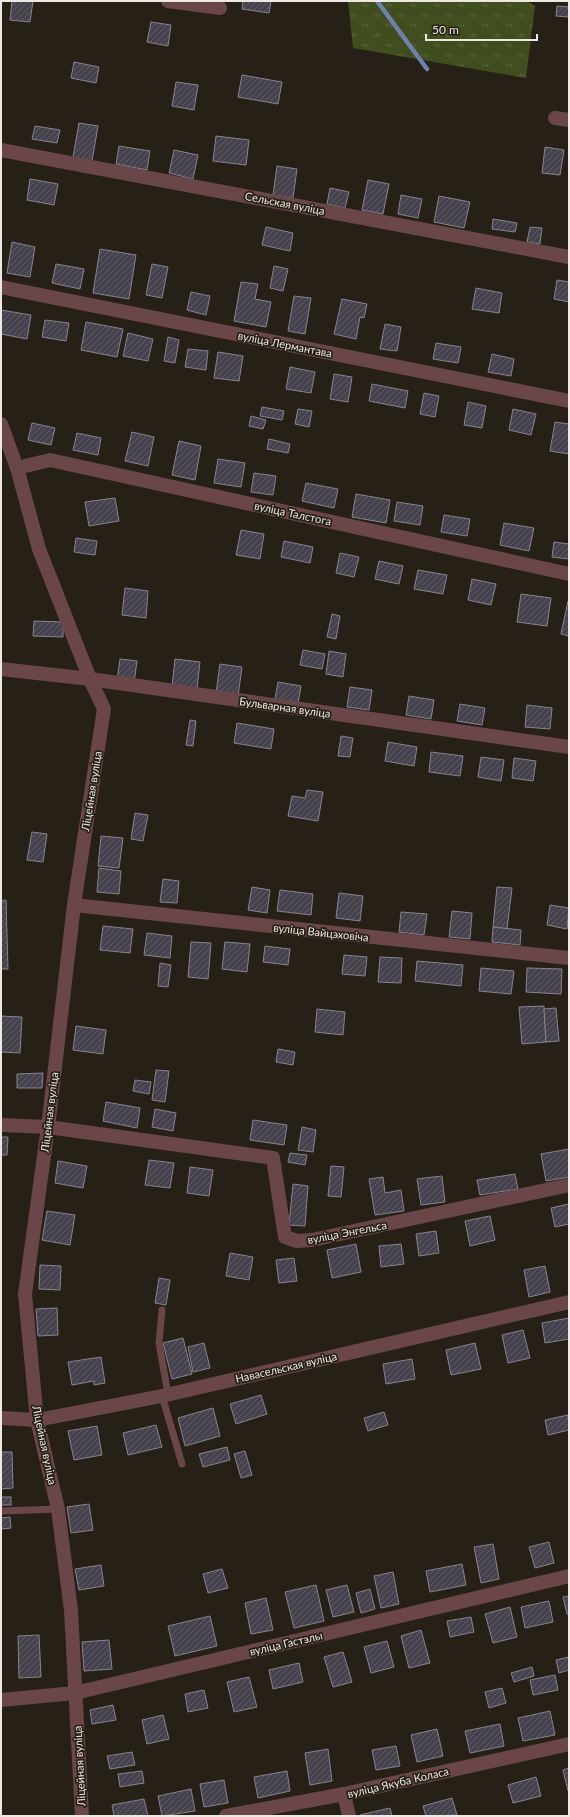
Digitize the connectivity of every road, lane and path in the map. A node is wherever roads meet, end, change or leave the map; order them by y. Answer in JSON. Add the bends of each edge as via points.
{"nodes":[{"id":1,"x":168,"y":1,"type":"edge"},
{"id":2,"x":220,"y":8,"type":"dead end"},
{"id":3,"x":1,"y":150,"type":"edge"},
{"id":4,"x":569,"y":257,"type":"edge"},
{"id":5,"x":1,"y":287,"type":"edge"},
{"id":6,"x":569,"y":401,"type":"edge"},
{"id":7,"x":1,"y":424,"type":"edge"},
{"id":8,"x":17,"y":468,"type":"junction"},
{"id":9,"x":569,"y":574,"type":"edge"},
{"id":10,"x":1,"y":669,"type":"edge"},
{"id":11,"x":90,"y":679,"type":"junction"},
{"id":12,"x":569,"y":747,"type":"edge"},
{"id":13,"x":74,"y":905,"type":"junction"},
{"id":14,"x":569,"y":958,"type":"edge"},
{"id":15,"x":1,"y":1125,"type":"edge"},
{"id":16,"x":48,"y":1127,"type":"junction"},
{"id":17,"x":569,"y":1185,"type":"edge"},
{"id":18,"x":569,"y":1302,"type":"edge"},
{"id":19,"x":162,"y":1310,"type":"dead end"},
{"id":20,"x":165,"y":1395,"type":"junction"},
{"id":21,"x":1,"y":1418,"type":"edge"},
{"id":22,"x":37,"y":1420,"type":"junction"},
{"id":23,"x":182,"y":1464,"type":"dead end"},
{"id":24,"x":58,"y":1509,"type":"junction"},
{"id":25,"x":1,"y":1511,"type":"edge"},
{"id":26,"x":569,"y":1576,"type":"edge"},
{"id":27,"x":75,"y":1693,"type":"junction"},
{"id":28,"x":1,"y":1700,"type":"edge"},
{"id":29,"x":569,"y":1744,"type":"edge"},
{"id":30,"x":344,"y":1794,"type":"junction"},
{"id":31,"x":82,"y":1816,"type":"edge"},
{"id":32,"x":226,"y":1816,"type":"edge"},
{"id":33,"x":349,"y":1816,"type":"edge"}],
"edges":[{"from":1,"to":2,"type":"street"},
{"from":3,"to":4,"type":"street","name":"Сельская вуліца"},
{"from":5,"to":6,"type":"street","name":"вуліца Лермантава"},
{"from":7,"to":8,"type":"street","name":"Ліцейная вуліца"},
{"from":8,"to":9,"type":"street","name":"вуліца Талстога","via":[[50,460]]},
{"from":8,"to":11,"type":"street","name":"Ліцейная вуліца","via":[[39,549]]},
{"from":10,"to":11,"type":"street","name":"Бульварная вуліца"},
{"from":11,"to":12,"type":"street","name":"Бульварная вуліца"},
{"from":11,"to":13,"type":"street","name":"Ліцейная вуліца","via":[[104,709]]},
{"from":13,"to":14,"type":"street","name":"вуліца Вайцэховіча"},
{"from":13,"to":16,"type":"street","name":"Ліцейная вуліца"},
{"from":15,"to":16,"type":"street","name":"вуліца Энгельса"},
{"from":16,"to":17,"type":"street","name":"вуліца Энгельса","via":[[273,1158],[285,1237],[291,1241],[312,1240]]},
{"from":16,"to":22,"type":"street","name":"Ліцейная вуліца","via":[[25,1294]]},
{"from":18,"to":20,"type":"street","name":"Навасельская вуліца"},
{"from":19,"to":20,"type":"lane","via":[[159,1343]]},
{"from":20,"to":22,"type":"street","name":"Навасельская вуліца"},
{"from":20,"to":23,"type":"lane"},
{"from":21,"to":22,"type":"street","name":"Навасельская вуліца"},
{"from":22,"to":24,"type":"street","name":"Ліцейная вуліца"},
{"from":24,"to":25,"type":"lane"},
{"from":24,"to":27,"type":"street","name":"Ліцейная вуліца","via":[[72,1610]]},
{"from":26,"to":27,"type":"street","name":"вуліца Гастэлы"},
{"from":27,"to":28,"type":"street","name":"вуліца Гастэлы"},
{"from":27,"to":31,"type":"street","name":"Ліцейная вуліца"},
{"from":29,"to":30,"type":"street","name":"вуліца Якуба Коласа"},
{"from":30,"to":32,"type":"street","name":"вуліца Якуба Коласа"},
{"from":30,"to":33,"type":"street"}]}
